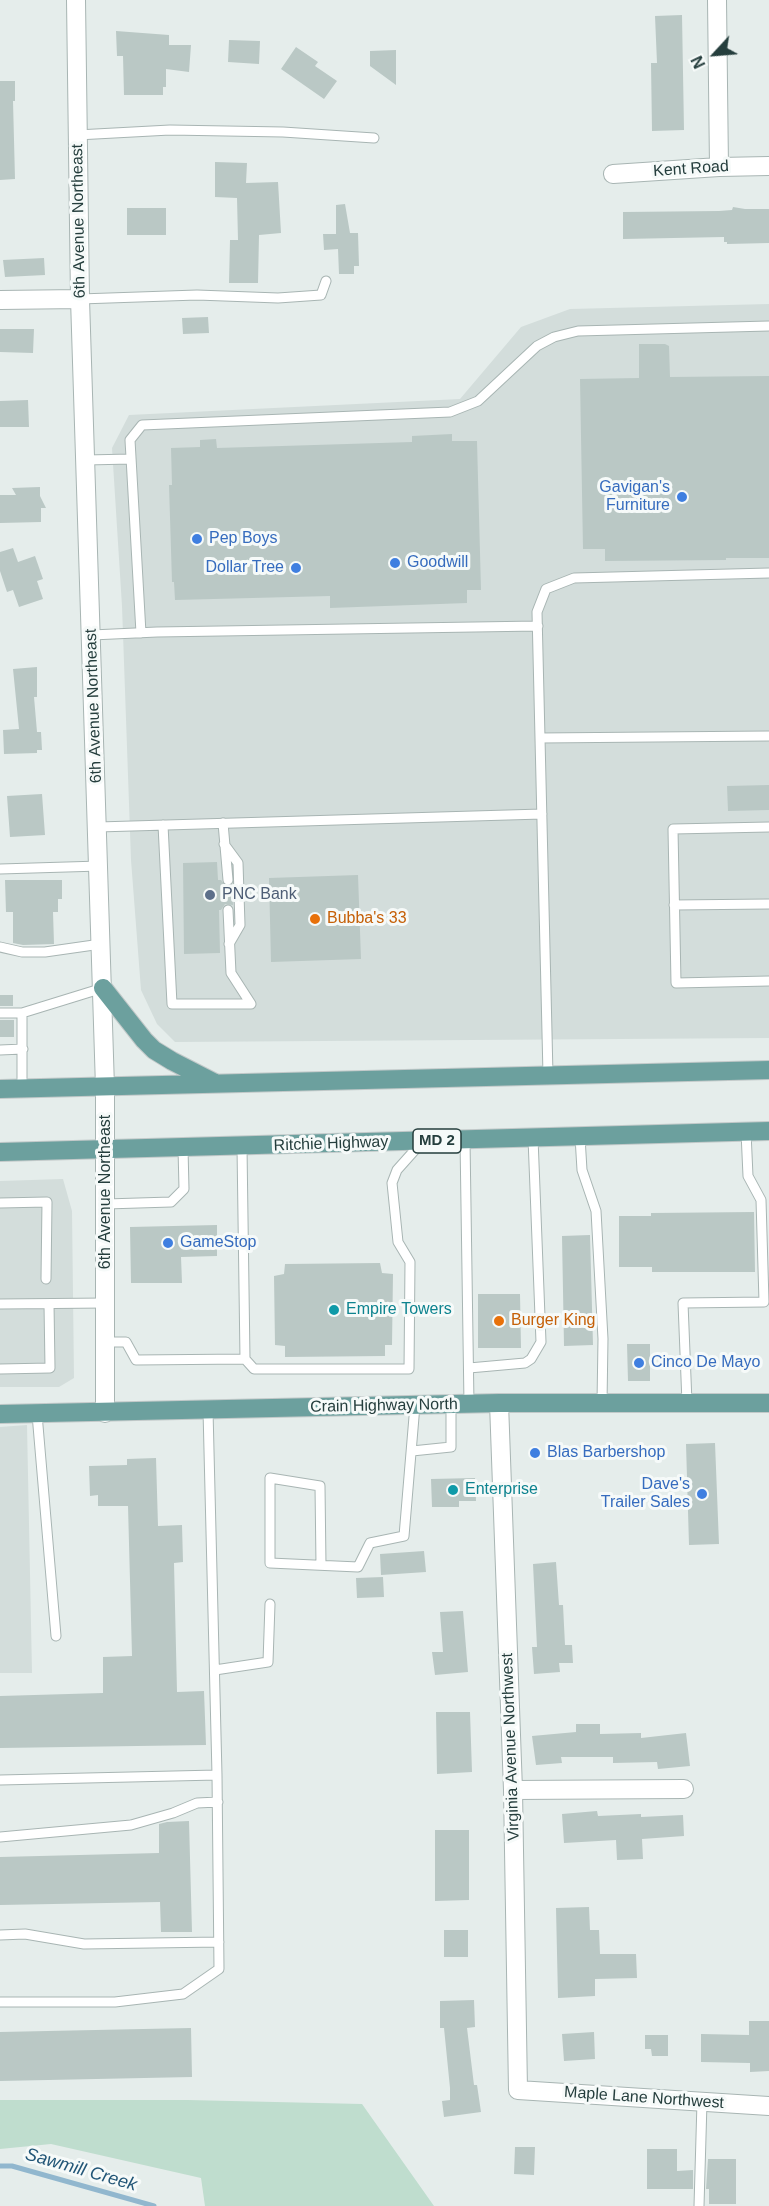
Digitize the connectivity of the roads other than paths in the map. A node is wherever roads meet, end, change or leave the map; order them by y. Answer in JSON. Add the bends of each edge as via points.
{"nodes":[{"id":1,"x":76,"y":0,"type":"edge"},
{"id":2,"x":717,"y":0,"type":"edge"},
{"id":3,"x":77,"y":135,"type":"junction"},
{"id":4,"x":374,"y":138,"type":"dead end"},
{"id":5,"x":719,"y":166,"type":"junction"},
{"id":6,"x":769,"y":166,"type":"edge"},
{"id":7,"x":613,"y":174,"type":"dead end"},
{"id":8,"x":327,"y":281,"type":"dead end"},
{"id":9,"x":80,"y":299,"type":"junction"},
{"id":10,"x":0,"y":300,"type":"edge"},
{"id":11,"x":769,"y":326,"type":"edge"},
{"id":12,"x":131,"y":459,"type":"junction"},
{"id":13,"x":86,"y":460,"type":"junction"},
{"id":14,"x":769,"y":573,"type":"edge"},
{"id":15,"x":538,"y":626,"type":"junction"},
{"id":16,"x":141,"y":633,"type":"junction"},
{"id":17,"x":92,"y":635,"type":"junction"},
{"id":18,"x":769,"y":736,"type":"edge"},
{"id":19,"x":540,"y":738,"type":"junction"},
{"id":20,"x":542,"y":814,"type":"junction"},
{"id":21,"x":223,"y":823,"type":"junction"},
{"id":22,"x":163,"y":825,"type":"junction"},
{"id":23,"x":98,"y":827,"type":"junction"},
{"id":24,"x":769,"y":827,"type":"edge"},
{"id":25,"x":224,"y":844,"type":"junction"},
{"id":26,"x":100,"y":866,"type":"junction"},
{"id":27,"x":0,"y":868,"type":"edge"},
{"id":28,"x":228,"y":880,"type":"dead end"},
{"id":29,"x":769,"y":904,"type":"edge"},
{"id":30,"x":674,"y":905,"type":"junction"},
{"id":31,"x":228,"y":910,"type":"dead end"},
{"id":32,"x":102,"y":944,"type":"junction"},
{"id":33,"x":229,"y":944,"type":"junction"},
{"id":34,"x":0,"y":947,"type":"edge"},
{"id":35,"x":769,"y":981,"type":"edge"},
{"id":36,"x":103,"y":988,"type":"junction"},
{"id":37,"x":0,"y":1013,"type":"edge"},
{"id":38,"x":22,"y":1013,"type":"junction"},
{"id":39,"x":0,"y":1050,"type":"edge"},
{"id":40,"x":23,"y":1050,"type":"junction"},
{"id":41,"x":769,"y":1070,"type":"edge"},
{"id":42,"x":548,"y":1075,"type":"junction"},
{"id":43,"x":217,"y":1084,"type":"junction"},
{"id":44,"x":105,"y":1086,"type":"junction"},
{"id":45,"x":22,"y":1088,"type":"junction"},
{"id":46,"x":0,"y":1089,"type":"edge"},
{"id":47,"x":769,"y":1131,"type":"edge"},
{"id":48,"x":746,"y":1132,"type":"junction"},
{"id":49,"x":580,"y":1137,"type":"junction"},
{"id":50,"x":533,"y":1138,"type":"junction"},
{"id":51,"x":465,"y":1140,"type":"junction"},
{"id":52,"x":422,"y":1142,"type":"junction"},
{"id":53,"x":242,"y":1147,"type":"junction"},
{"id":54,"x":183,"y":1149,"type":"junction"},
{"id":55,"x":106,"y":1151,"type":"junction"},
{"id":56,"x":0,"y":1152,"type":"edge"},
{"id":57,"x":0,"y":1203,"type":"edge"},
{"id":58,"x":106,"y":1204,"type":"junction"},
{"id":59,"x":46,"y":1279,"type":"dead end"},
{"id":60,"x":106,"y":1303,"type":"junction"},
{"id":61,"x":0,"y":1304,"type":"edge"},
{"id":62,"x":49,"y":1304,"type":"junction"},
{"id":63,"x":105,"y":1342,"type":"junction"},
{"id":64,"x":245,"y":1359,"type":"junction"},
{"id":65,"x":469,"y":1368,"type":"junction"},
{"id":66,"x":0,"y":1369,"type":"edge"},
{"id":67,"x":500,"y":1403,"type":"junction"},
{"id":68,"x":602,"y":1403,"type":"junction"},
{"id":69,"x":687,"y":1403,"type":"junction"},
{"id":70,"x":769,"y":1403,"type":"edge"},
{"id":71,"x":460,"y":1404,"type":"junction"},
{"id":72,"x":415,"y":1405,"type":"junction"},
{"id":73,"x":208,"y":1410,"type":"junction"},
{"id":74,"x":105,"y":1413,"type":"junction"},
{"id":75,"x":0,"y":1414,"type":"edge"},
{"id":76,"x":37,"y":1414,"type":"junction"},
{"id":77,"x":412,"y":1451,"type":"junction"},
{"id":78,"x":321,"y":1565,"type":"junction"},
{"id":79,"x":270,"y":1604,"type":"dead end"},
{"id":80,"x":56,"y":1636,"type":"dead end"},
{"id":81,"x":215,"y":1670,"type":"junction"},
{"id":82,"x":218,"y":1775,"type":"junction"},
{"id":83,"x":0,"y":1780,"type":"edge"},
{"id":84,"x":684,"y":1789,"type":"dead end"},
{"id":85,"x":513,"y":1790,"type":"junction"},
{"id":86,"x":218,"y":1802,"type":"junction"},
{"id":87,"x":0,"y":1837,"type":"edge"},
{"id":88,"x":0,"y":1935,"type":"edge"},
{"id":89,"x":219,"y":1941,"type":"junction"},
{"id":90,"x":0,"y":2002,"type":"edge"},
{"id":91,"x":518,"y":2090,"type":"joint"},
{"id":92,"x":702,"y":2102,"type":"junction"},
{"id":93,"x":769,"y":2106,"type":"edge"},
{"id":94,"x":699,"y":2206,"type":"edge"}],
"edges":[{"from":1,"to":3,"type":"street","name":"6th Avenue Northeast"},
{"from":2,"to":5,"type":"street"},
{"from":3,"to":4,"type":"lane","via":[[170,130]]},
{"from":3,"to":9,"type":"street","name":"6th Avenue Northeast"},
{"from":5,"to":6,"type":"street","name":"Kent Road"},
{"from":5,"to":7,"type":"street","name":"Kent Road"},
{"from":8,"to":9,"type":"lane","via":[[321,295]]},
{"from":9,"to":10,"type":"street"},
{"from":9,"to":13,"type":"street","name":"6th Avenue Northeast"},
{"from":11,"to":12,"type":"lane","via":[[578,331],[537,346],[478,401],[450,412],[142,425],[130,440]]},
{"from":12,"to":13,"type":"lane"},
{"from":12,"to":16,"type":"lane"},
{"from":13,"to":17,"type":"street","name":"6th Avenue Northeast"},
{"from":14,"to":15,"type":"lane","via":[[574,578],[546,589],[537,612]]},
{"from":15,"to":16,"type":"lane"},
{"from":15,"to":19,"type":"lane"},
{"from":16,"to":17,"type":"lane"},
{"from":17,"to":23,"type":"street","name":"6th Avenue Northeast"},
{"from":18,"to":19,"type":"lane"},
{"from":19,"to":20,"type":"lane"},
{"from":20,"to":21,"type":"lane"},
{"from":20,"to":42,"type":"lane"},
{"from":21,"to":22,"type":"lane"},
{"from":21,"to":25,"type":"lane"},
{"from":22,"to":23,"type":"lane"},
{"from":22,"to":33,"type":"lane","via":[[172,1004],[251,1004],[231,973]]},
{"from":23,"to":26,"type":"street","name":"6th Avenue Northeast"},
{"from":24,"to":30,"type":"lane","via":[[672,829]]},
{"from":25,"to":28,"type":"lane"},
{"from":25,"to":33,"type":"lane","via":[[238,863],[240,925]]},
{"from":26,"to":27,"type":"lane"},
{"from":26,"to":32,"type":"street","name":"6th Avenue Northeast"},
{"from":29,"to":30,"type":"lane"},
{"from":30,"to":35,"type":"lane","via":[[676,983]]},
{"from":31,"to":33,"type":"lane"},
{"from":32,"to":34,"type":"lane","via":[[45,952]]},
{"from":32,"to":36,"type":"street","name":"6th Avenue Northeast"},
{"from":36,"to":38,"type":"lane"},
{"from":36,"to":43,"type":"main road","via":[[154,1050]]},
{"from":36,"to":44,"type":"street","name":"6th Avenue Northeast"},
{"from":37,"to":38,"type":"lane"},
{"from":38,"to":40,"type":"lane"},
{"from":39,"to":40,"type":"lane"},
{"from":40,"to":45,"type":"lane"},
{"from":41,"to":42,"type":"main road"},
{"from":42,"to":43,"type":"main road"},
{"from":43,"to":44,"type":"main road"},
{"from":44,"to":45,"type":"main road"},
{"from":44,"to":55,"type":"street","name":"6th Avenue Northeast"},
{"from":45,"to":46,"type":"main road"},
{"from":47,"to":48,"type":"main road","name":"Ritchie Highway","number":"MD 2"},
{"from":48,"to":49,"type":"main road","name":"Ritchie Highway","number":"MD 2"},
{"from":48,"to":69,"type":"lane","via":[[748,1176],[761,1200],[764,1302],[683,1303]]},
{"from":49,"to":50,"type":"main road","name":"Ritchie Highway","number":"MD 2"},
{"from":49,"to":68,"type":"lane","via":[[582,1170],[596,1211]]},
{"from":50,"to":51,"type":"main road","name":"Ritchie Highway","number":"MD 2"},
{"from":50,"to":65,"type":"lane","via":[[541,1342],[525,1363]]},
{"from":51,"to":52,"type":"main road","name":"Ritchie Highway","number":"MD 2"},
{"from":51,"to":65,"type":"lane"},
{"from":52,"to":53,"type":"main road","name":"Ritchie Highway","number":"MD 2"},
{"from":52,"to":64,"type":"lane","via":[[397,1170],[392,1183],[398,1242],[410,1262],[409,1369],[254,1369]]},
{"from":53,"to":54,"type":"main road","name":"Ritchie Highway","number":"MD 2"},
{"from":53,"to":64,"type":"lane"},
{"from":54,"to":55,"type":"main road","name":"Ritchie Highway","number":"MD 2"},
{"from":54,"to":58,"type":"lane","via":[[184,1189],[171,1202]]},
{"from":55,"to":56,"type":"main road","name":"Ritchie Highway","number":"MD 2"},
{"from":55,"to":58,"type":"street","name":"6th Avenue Northeast"},
{"from":57,"to":59,"type":"lane","via":[[47,1202]]},
{"from":58,"to":60,"type":"street","name":"6th Avenue Northeast"},
{"from":60,"to":62,"type":"lane"},
{"from":60,"to":63,"type":"street","name":"6th Avenue Northeast"},
{"from":61,"to":62,"type":"lane"},
{"from":62,"to":66,"type":"lane","via":[[50,1368]]},
{"from":63,"to":64,"type":"lane","via":[[126,1342],[136,1360]]},
{"from":63,"to":74,"type":"street","name":"6th Avenue Northeast"},
{"from":65,"to":71,"type":"lane"},
{"from":67,"to":68,"type":"main road","name":"Crain Highway North"},
{"from":67,"to":71,"type":"main road","name":"Crain Highway North"},
{"from":67,"to":85,"type":"street","name":"Virginia Avenue Northwest"},
{"from":68,"to":69,"type":"main road","name":"Crain Highway North"},
{"from":69,"to":70,"type":"main road","name":"Crain Highway North"},
{"from":71,"to":72,"type":"main road","name":"Crain Highway North"},
{"from":71,"to":77,"type":"lane","via":[[451,1448]]},
{"from":72,"to":73,"type":"main road","name":"Crain Highway North"},
{"from":72,"to":77,"type":"lane"},
{"from":73,"to":74,"type":"main road","name":"Crain Highway North"},
{"from":73,"to":81,"type":"lane"},
{"from":74,"to":76,"type":"main road","name":"Crain Highway North"},
{"from":75,"to":76,"type":"main road","name":"Crain Highway North"},
{"from":76,"to":80,"type":"lane"},
{"from":77,"to":78,"type":"lane","via":[[404,1536],[370,1543],[358,1567]]},
{"from":78,"to":78,"type":"lane","via":[[270,1563],[270,1478],[320,1486]]},
{"from":79,"to":81,"type":"lane","via":[[268,1662]]},
{"from":81,"to":82,"type":"lane"},
{"from":82,"to":83,"type":"lane"},
{"from":82,"to":86,"type":"lane"},
{"from":84,"to":85,"type":"street"},
{"from":85,"to":91,"type":"street","name":"Virginia Avenue Northwest"},
{"from":86,"to":87,"type":"lane","via":[[197,1803],[125,1826]]},
{"from":86,"to":89,"type":"lane"},
{"from":88,"to":89,"type":"lane","via":[[25,1934],[84,1944]]},
{"from":89,"to":90,"type":"lane","via":[[219,1969],[183,1994],[115,2002]]},
{"from":91,"to":92,"type":"street","name":"Maple Lane Northwest"},
{"from":92,"to":93,"type":"street","name":"Maple Lane Northwest"},
{"from":92,"to":94,"type":"lane"}]}
